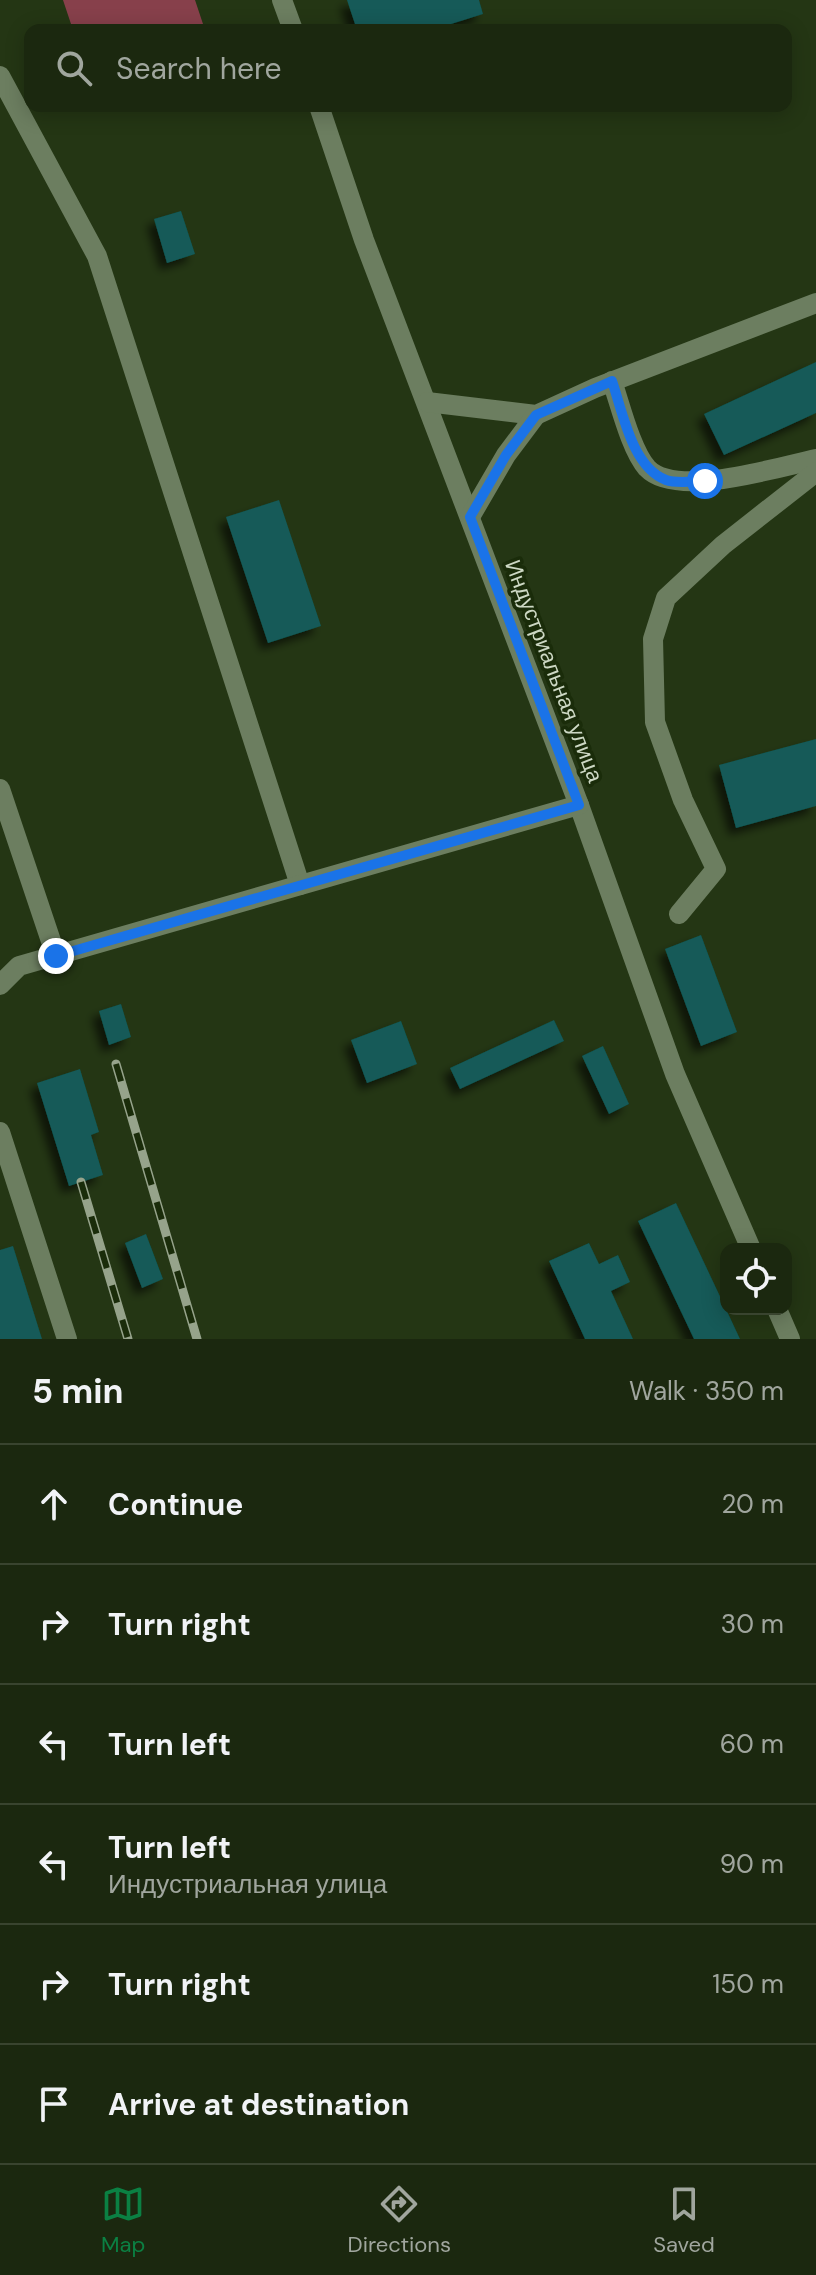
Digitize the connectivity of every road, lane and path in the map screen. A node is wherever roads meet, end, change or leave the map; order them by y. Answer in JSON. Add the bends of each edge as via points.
{"nodes":[{"id":1,"x":282,"y":0,"type":"edge"},
{"id":2,"x":291,"y":24,"type":"edge"},
{"id":3,"x":0,"y":76,"type":"edge"},
{"id":4,"x":321,"y":112,"type":"edge"},
{"id":5,"x":816,"y":303,"type":"edge"},
{"id":6,"x":612,"y":381,"type":"junction"},
{"id":7,"x":427,"y":402,"type":"junction"},
{"id":8,"x":536,"y":415,"type":"junction"},
{"id":9,"x":816,"y":459,"type":"edge"},
{"id":10,"x":816,"y":472,"type":"edge"},
{"id":11,"x":470,"y":517,"type":"junction"},
{"id":12,"x":0,"y":789,"type":"edge"},
{"id":13,"x":579,"y":805,"type":"junction"},
{"id":14,"x":300,"y":885,"type":"junction"},
{"id":15,"x":679,"y":914,"type":"dead end"},
{"id":16,"x":56,"y":956,"type":"junction"},
{"id":17,"x":0,"y":985,"type":"edge"},
{"id":18,"x":0,"y":1132,"type":"edge"},
{"id":19,"x":748,"y":1243,"type":"edge"},
{"id":20,"x":780,"y":1315,"type":"edge"},
{"id":21,"x":67,"y":1339,"type":"edge"},
{"id":22,"x":790,"y":1339,"type":"edge"}],
"edges":[{"from":1,"to":2,"type":"street"},
{"from":3,"to":14,"type":"street","via":[[97,256]]},
{"from":4,"to":7,"type":"street","name":"Индустриальная улица"},
{"from":5,"to":6,"type":"street"},
{"from":6,"to":8,"type":"street"},
{"from":6,"to":9,"type":"street","via":[[647,468],[668,481],[705,481]]},
{"from":7,"to":8,"type":"street"},
{"from":7,"to":11,"type":"street","name":"Индустриальная улица"},
{"from":8,"to":11,"type":"street"},
{"from":10,"to":15,"type":"street","via":[[666,598],[653,639],[655,722],[683,800],[716,869]]},
{"from":11,"to":13,"type":"street","name":"Индустриальная улица"},
{"from":12,"to":16,"type":"street"},
{"from":13,"to":14,"type":"street"},
{"from":13,"to":19,"type":"street","name":"Индустриальная улица","via":[[675,1074]]},
{"from":14,"to":16,"type":"street"},
{"from":16,"to":17,"type":"street","via":[[19,966]]},
{"from":18,"to":21,"type":"street"},
{"from":20,"to":22,"type":"street"}]}
